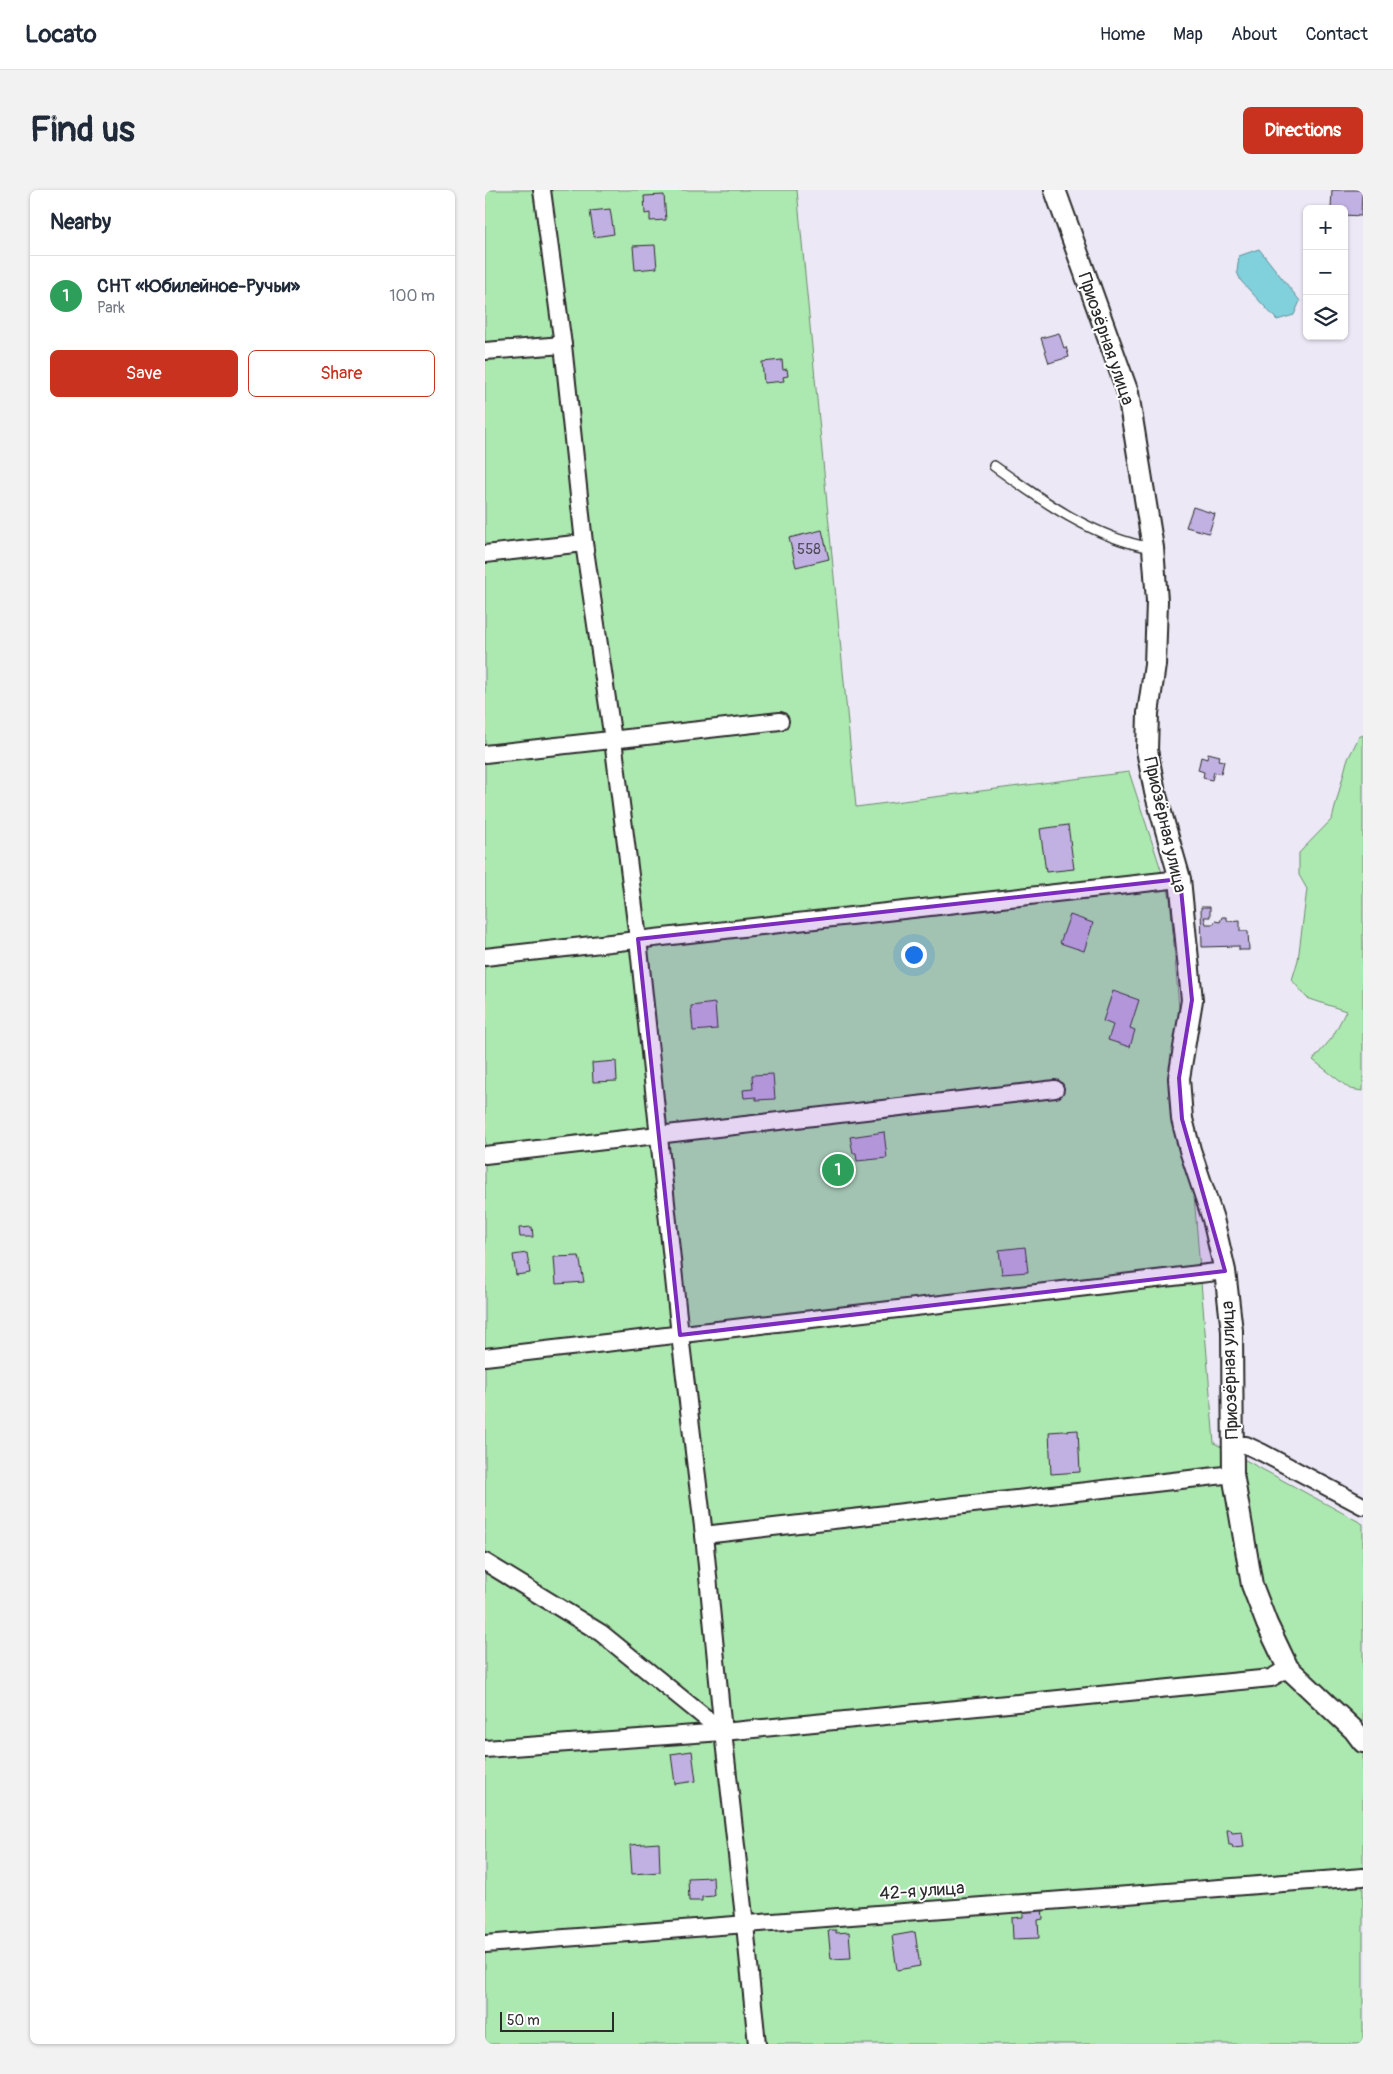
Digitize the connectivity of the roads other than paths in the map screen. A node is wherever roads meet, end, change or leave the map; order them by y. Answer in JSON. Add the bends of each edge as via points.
{"nodes":[{"id":1,"x":542,"y":190,"type":"edge"},
{"id":2,"x":1055,"y":190,"type":"edge"},
{"id":3,"x":563,"y":345,"type":"junction"},
{"id":4,"x":485,"y":351,"type":"edge"},
{"id":5,"x":994,"y":466,"type":"dead end"},
{"id":6,"x":584,"y":543,"type":"junction"},
{"id":7,"x":1153,"y":548,"type":"junction"},
{"id":8,"x":485,"y":554,"type":"edge"},
{"id":9,"x":780,"y":721,"type":"dead end"},
{"id":10,"x":613,"y":740,"type":"junction"},
{"id":11,"x":485,"y":754,"type":"edge"},
{"id":12,"x":1180,"y":879,"type":"junction"},
{"id":13,"x":637,"y":939,"type":"junction"},
{"id":14,"x":485,"y":957,"type":"edge"},
{"id":15,"x":1055,"y":1089,"type":"dead end"},
{"id":16,"x":660,"y":1137,"type":"junction"},
{"id":17,"x":485,"y":1155,"type":"edge"},
{"id":18,"x":1225,"y":1271,"type":"junction"},
{"id":19,"x":680,"y":1335,"type":"junction"},
{"id":20,"x":485,"y":1357,"type":"edge"},
{"id":21,"x":1233,"y":1446,"type":"junction"},
{"id":22,"x":1233,"y":1474,"type":"junction"},
{"id":23,"x":1363,"y":1506,"type":"edge"},
{"id":24,"x":705,"y":1535,"type":"junction"},
{"id":25,"x":485,"y":1562,"type":"edge"},
{"id":26,"x":504,"y":1575,"type":"junction"},
{"id":27,"x":485,"y":1576,"type":"edge"},
{"id":28,"x":1288,"y":1668,"type":"junction"},
{"id":29,"x":723,"y":1732,"type":"junction"},
{"id":30,"x":1363,"y":1742,"type":"edge"},
{"id":31,"x":485,"y":1749,"type":"edge"},
{"id":32,"x":1363,"y":1877,"type":"edge"},
{"id":33,"x":745,"y":1924,"type":"junction"},
{"id":34,"x":485,"y":1944,"type":"edge"},
{"id":35,"x":757,"y":2044,"type":"edge"}],
"edges":[{"from":1,"to":3,"type":"street"},
{"from":2,"to":7,"type":"street","name":"Приозёрная улица","via":[[1128,393]]},
{"from":3,"to":4,"type":"street"},
{"from":3,"to":6,"type":"street"},
{"from":5,"to":7,"type":"lane","via":[[1038,498],[1099,531],[1130,544]]},
{"from":6,"to":8,"type":"street"},
{"from":6,"to":10,"type":"street"},
{"from":7,"to":12,"type":"street","name":"Приозёрная улица","via":[[1157,629],[1147,750],[1155,792]]},
{"from":9,"to":10,"type":"street"},
{"from":10,"to":11,"type":"street"},
{"from":10,"to":13,"type":"street"},
{"from":12,"to":13,"type":"street"},
{"from":12,"to":18,"type":"street","name":"Приозёрная улица","via":[[1192,1000],[1179,1078],[1182,1119]]},
{"from":13,"to":14,"type":"street"},
{"from":13,"to":16,"type":"street"},
{"from":15,"to":16,"type":"street"},
{"from":16,"to":17,"type":"street"},
{"from":16,"to":19,"type":"street"},
{"from":18,"to":19,"type":"street"},
{"from":18,"to":21,"type":"street","name":"Приозёрная улица","via":[[1232,1331]]},
{"from":19,"to":20,"type":"street"},
{"from":19,"to":24,"type":"street"},
{"from":21,"to":22,"type":"street","name":"Приозёрная улица"},
{"from":21,"to":23,"type":"street","via":[[1255,1449]]},
{"from":22,"to":24,"type":"street"},
{"from":22,"to":28,"type":"street","name":"Приозёрная улица","via":[[1252,1585]]},
{"from":24,"to":29,"type":"street"},
{"from":25,"to":26,"type":"street"},
{"from":26,"to":27,"type":"street"},
{"from":26,"to":29,"type":"street","via":[[601,1633]]},
{"from":28,"to":29,"type":"street","via":[[1271,1678]]},
{"from":28,"to":30,"type":"street"},
{"from":29,"to":31,"type":"street"},
{"from":29,"to":33,"type":"street"},
{"from":32,"to":33,"type":"street","name":"42-я улица"},
{"from":33,"to":34,"type":"street","name":"42-я улица"},
{"from":33,"to":35,"type":"street"}]}
